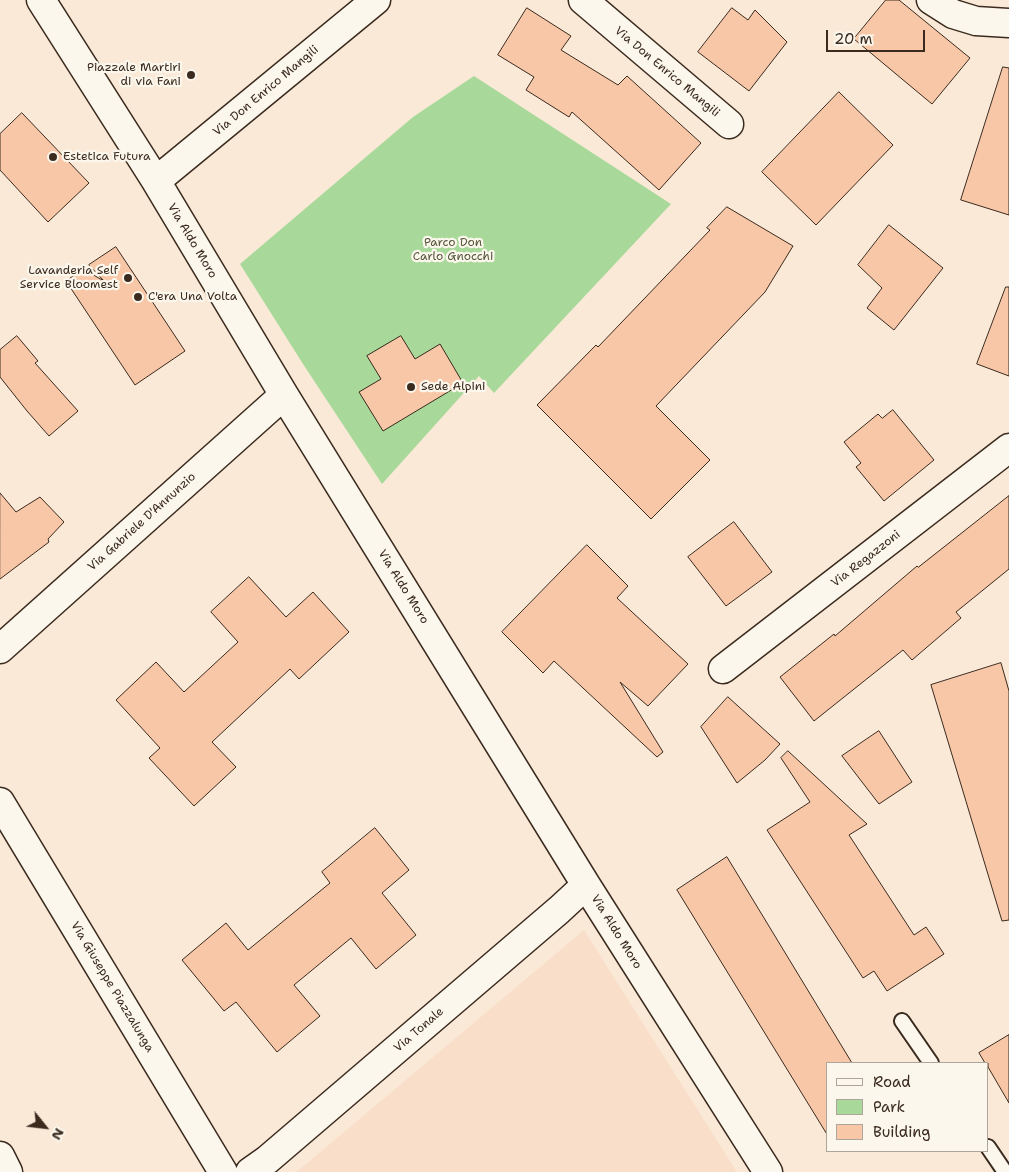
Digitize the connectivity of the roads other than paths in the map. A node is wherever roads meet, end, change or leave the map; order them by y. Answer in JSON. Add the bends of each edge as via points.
{"nodes":[{"id":1,"x":41,"y":0,"type":"edge"},
{"id":2,"x":376,"y":0,"type":"edge"},
{"id":3,"x":583,"y":0,"type":"edge"},
{"id":4,"x":931,"y":0,"type":"edge"},
{"id":5,"x":1009,"y":23,"type":"edge"},
{"id":6,"x":729,"y":124,"type":"dead end"},
{"id":7,"x":156,"y":181,"type":"junction"},
{"id":8,"x":284,"y":395,"type":"junction"},
{"id":9,"x":1009,"y":448,"type":"edge"},
{"id":10,"x":0,"y":649,"type":"edge"},
{"id":11,"x":723,"y":669,"type":"dead end"},
{"id":12,"x":0,"y":802,"type":"edge"},
{"id":13,"x":586,"y":885,"type":"junction"},
{"id":14,"x":902,"y":1021,"type":"dead end"},
{"id":15,"x":930,"y":1062,"type":"edge"},
{"id":16,"x":989,"y":1148,"type":"edge"},
{"id":17,"x":0,"y":1156,"type":"edge"},
{"id":18,"x":8,"y":1172,"type":"edge"},
{"id":19,"x":223,"y":1172,"type":"edge"},
{"id":20,"x":250,"y":1172,"type":"edge"},
{"id":21,"x":768,"y":1172,"type":"edge"},
{"id":22,"x":1005,"y":1172,"type":"edge"}],
"edges":[{"from":1,"to":7,"type":"street","name":"Via Aldo Moro"},
{"from":2,"to":7,"type":"street","name":"Via Don Enrico Mangili"},
{"from":3,"to":6,"type":"street","name":"Via Don Enrico Mangili"},
{"from":4,"to":5,"type":"street","via":[[953,14],[976,21]]},
{"from":7,"to":8,"type":"street","name":"Via Aldo Moro"},
{"from":8,"to":10,"type":"street","name":"Via Gabriele D'Annunzio"},
{"from":8,"to":13,"type":"street","name":"Via Aldo Moro"},
{"from":9,"to":11,"type":"street","name":"Via Regazzoni"},
{"from":12,"to":19,"type":"street","name":"Via Giuseppe Piazzalunga"},
{"from":13,"to":20,"type":"street","name":"Via Tonale"},
{"from":13,"to":21,"type":"street","name":"Via Aldo Moro"},
{"from":14,"to":15,"type":"lane"},
{"from":16,"to":22,"type":"lane"},
{"from":17,"to":18,"type":"street"}]}
